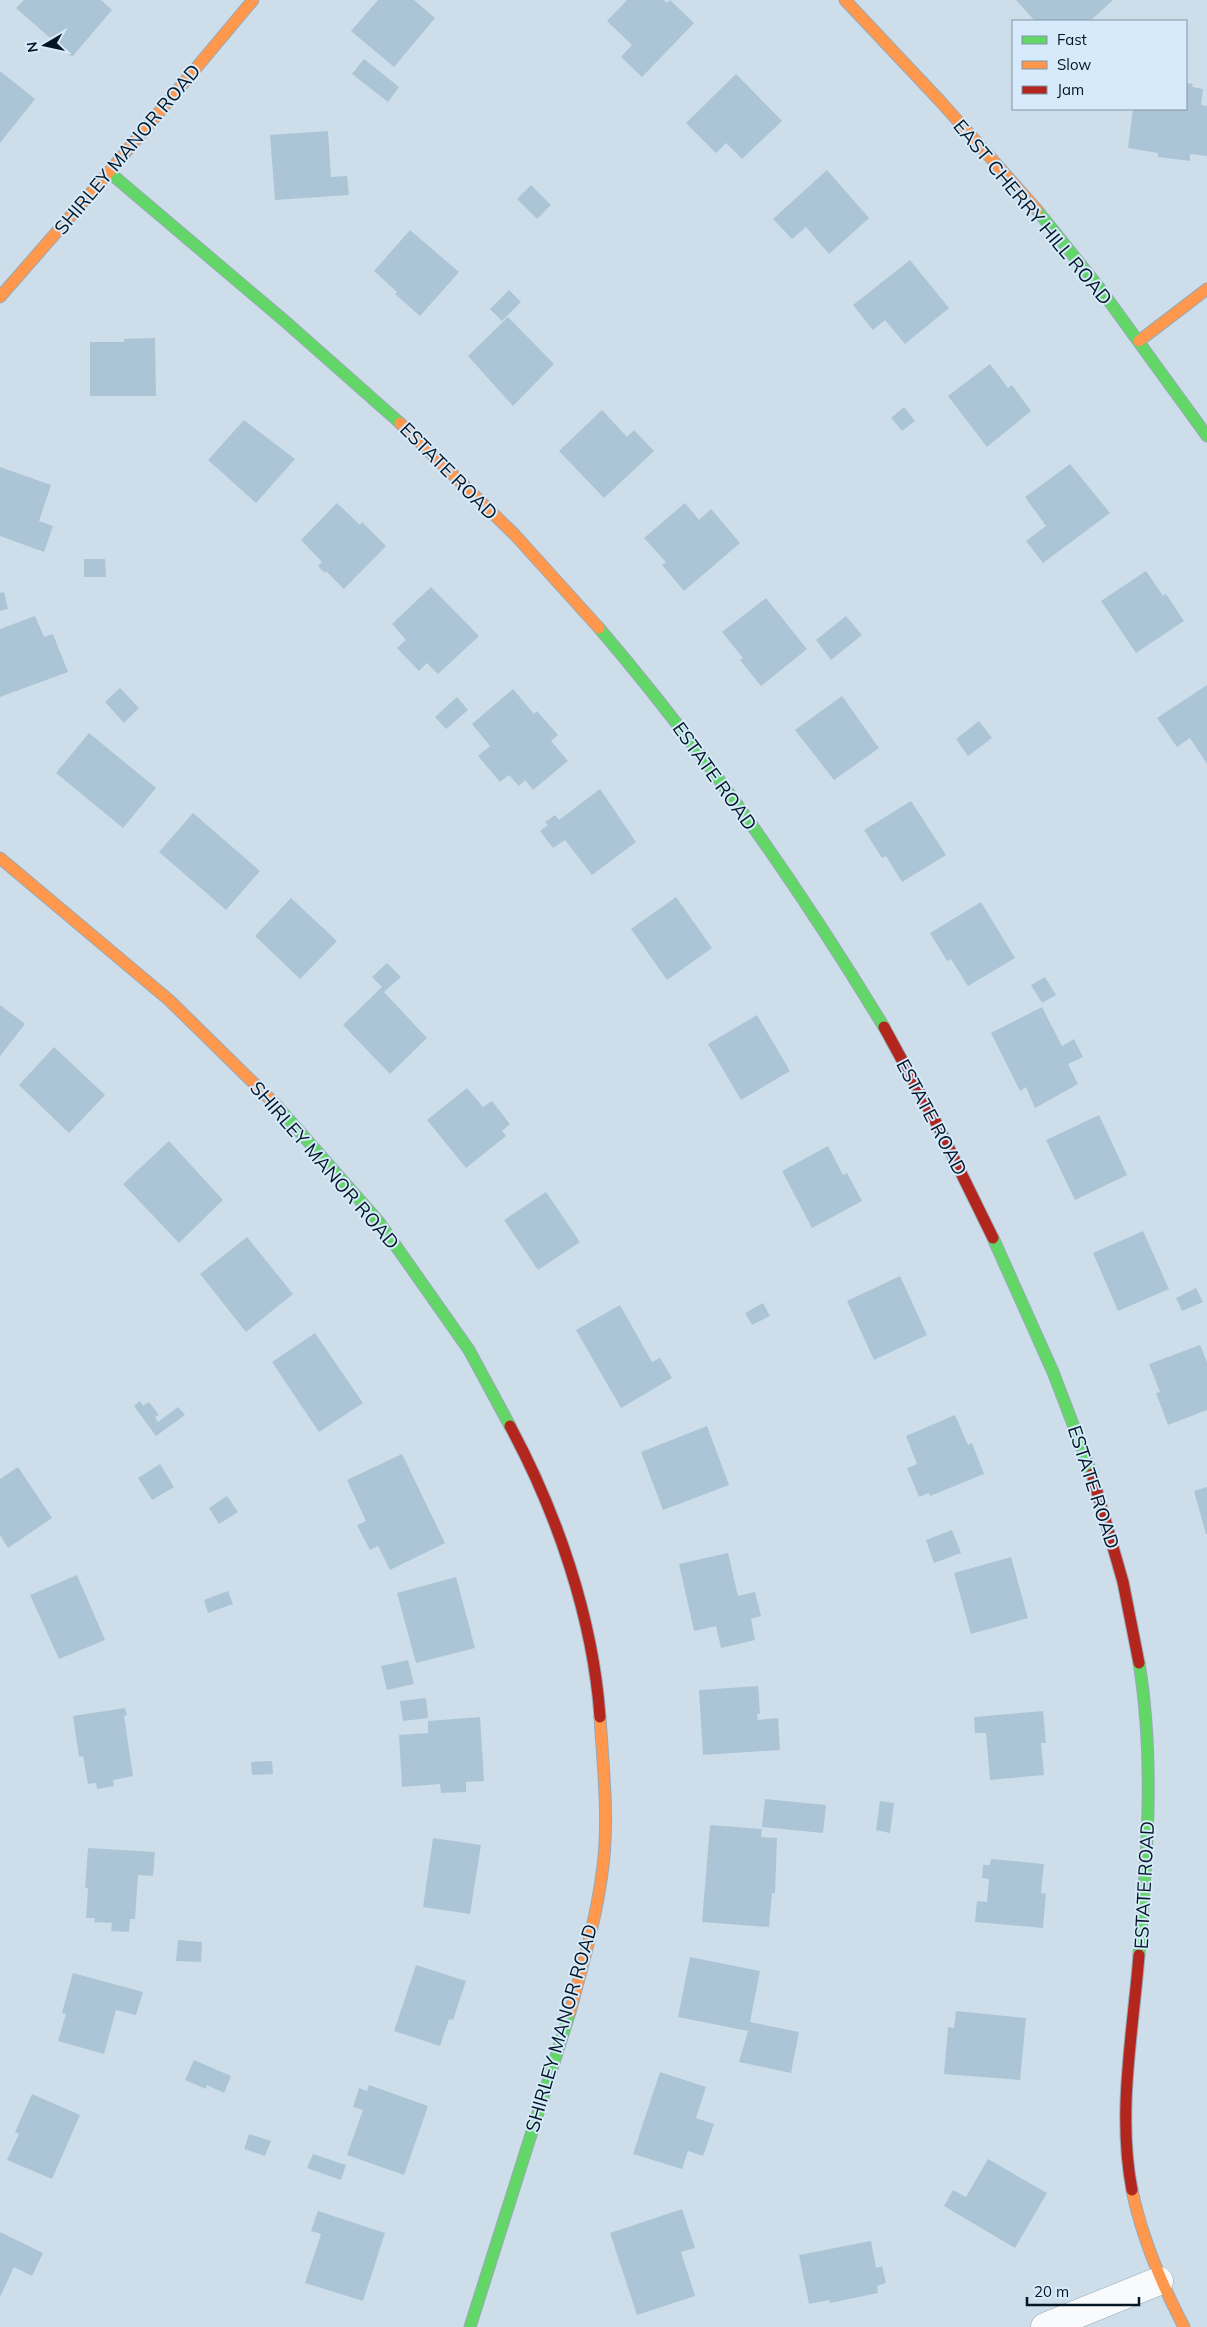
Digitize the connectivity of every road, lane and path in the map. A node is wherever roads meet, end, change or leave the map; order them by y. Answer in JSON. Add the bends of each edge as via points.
{"nodes":[{"id":1,"x":252,"y":0,"type":"edge"},
{"id":2,"x":845,"y":0,"type":"edge"},
{"id":3,"x":110,"y":172,"type":"junction"},
{"id":4,"x":1207,"y":289,"type":"edge"},
{"id":5,"x":0,"y":298,"type":"edge"},
{"id":6,"x":1139,"y":340,"type":"junction"},
{"id":7,"x":1207,"y":436,"type":"edge"},
{"id":8,"x":0,"y":858,"type":"edge"},
{"id":9,"x":1159,"y":2281,"type":"junction"},
{"id":10,"x":470,"y":2327,"type":"edge"},
{"id":11,"x":1045,"y":2327,"type":"edge"},
{"id":12,"x":1184,"y":2327,"type":"edge"}],
"edges":[{"from":1,"to":3,"type":"street","name":"SHIRLEY MANOR ROAD"},
{"from":2,"to":6,"type":"street","name":"EAST CHERRY HILL ROAD","via":[[913,70],[1035,207]]},
{"from":3,"to":5,"type":"street","name":"SHIRLEY MANOR ROAD"},
{"from":3,"to":9,"type":"street","name":"ESTATE ROAD","via":[[385,408],[566,589],[672,717],[781,865],[892,1041],[980,1210],[1054,1371],[1103,1502],[1129,1603],[1145,1696],[1149,1801],[1128,2085],[1128,2161],[1139,2218]]},
{"from":4,"to":6,"type":"street"},
{"from":6,"to":7,"type":"street","name":"EAST CHERRY HILL ROAD"},
{"from":8,"to":10,"type":"street","name":"SHIRLEY MANOR ROAD","via":[[169,1000],[268,1095],[379,1222],[469,1350],[532,1467],[561,1543],[586,1625],[599,1706],[605,1789],[603,1866],[587,1950]]},
{"from":9,"to":11,"type":"street"},
{"from":9,"to":12,"type":"street","name":"ESTATE ROAD"}]}
